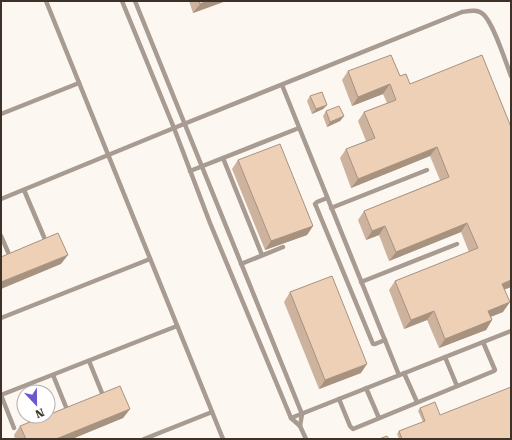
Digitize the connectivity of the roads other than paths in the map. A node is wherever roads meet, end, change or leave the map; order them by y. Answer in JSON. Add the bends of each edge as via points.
{"nodes":[{"id":1,"x":46,"y":1,"type":"edge"},
{"id":2,"x":122,"y":1,"type":"edge"},
{"id":3,"x":135,"y":1,"type":"edge"},
{"id":4,"x":511,"y":76,"type":"edge"},
{"id":5,"x":79,"y":83,"type":"junction"},
{"id":6,"x":282,"y":85,"type":"junction"},
{"id":7,"x":1,"y":114,"type":"edge"},
{"id":8,"x":185,"y":123,"type":"junction"},
{"id":9,"x":174,"y":128,"type":"junction"},
{"id":10,"x":299,"y":128,"type":"junction"},
{"id":11,"x":108,"y":155,"type":"junction"},
{"id":12,"x":223,"y":158,"type":"junction"},
{"id":13,"x":202,"y":166,"type":"junction"},
{"id":14,"x":427,"y":170,"type":"dead end"},
{"id":15,"x":190,"y":171,"type":"junction"},
{"id":16,"x":24,"y":190,"type":"junction"},
{"id":17,"x":327,"y":198,"type":"junction"},
{"id":18,"x":1,"y":199,"type":"edge"},
{"id":19,"x":331,"y":208,"type":"junction"},
{"id":20,"x":1,"y":236,"type":"edge"},
{"id":21,"x":44,"y":237,"type":"edge"},
{"id":22,"x":457,"y":244,"type":"dead end"},
{"id":23,"x":283,"y":247,"type":"edge"},
{"id":24,"x":8,"y":252,"type":"edge"},
{"id":25,"x":262,"y":255,"type":"junction"},
{"id":26,"x":150,"y":259,"type":"junction"},
{"id":27,"x":241,"y":264,"type":"junction"},
{"id":28,"x":361,"y":282,"type":"junction"},
{"id":29,"x":1,"y":318,"type":"edge"},
{"id":30,"x":177,"y":326,"type":"junction"},
{"id":31,"x":511,"y":331,"type":"edge"},
{"id":32,"x":385,"y":340,"type":"junction"},
{"id":33,"x":483,"y":342,"type":"junction"},
{"id":34,"x":445,"y":357,"type":"junction"},
{"id":35,"x":89,"y":361,"type":"junction"},
{"id":36,"x":404,"y":373,"type":"junction"},
{"id":37,"x":53,"y":375,"type":"junction"},
{"id":38,"x":399,"y":375,"type":"junction"},
{"id":39,"x":457,"y":386,"type":"junction"},
{"id":40,"x":366,"y":388,"type":"junction"},
{"id":41,"x":102,"y":393,"type":"edge"},
{"id":42,"x":339,"y":399,"type":"junction"},
{"id":43,"x":417,"y":402,"type":"junction"},
{"id":44,"x":66,"y":407,"type":"edge"},
{"id":45,"x":212,"y":412,"type":"junction"},
{"id":46,"x":302,"y":414,"type":"junction"},
{"id":47,"x":291,"y":418,"type":"junction"},
{"id":48,"x":379,"y":418,"type":"junction"},
{"id":49,"x":300,"y":426,"type":"junction"},
{"id":50,"x":14,"y":428,"type":"dead end"},
{"id":51,"x":144,"y":439,"type":"edge"},
{"id":52,"x":223,"y":439,"type":"edge"},
{"id":53,"x":306,"y":439,"type":"edge"}],
"edges":[{"from":1,"to":5,"type":"lane"},
{"from":2,"to":9,"type":"lane"},
{"from":3,"to":8,"type":"lane"},
{"from":4,"to":6,"type":"lane","via":[[490,24],[483,14],[472,10]]},
{"from":5,"to":7,"type":"lane"},
{"from":5,"to":11,"type":"lane"},
{"from":6,"to":8,"type":"lane"},
{"from":6,"to":10,"type":"lane"},
{"from":8,"to":9,"type":"lane"},
{"from":8,"to":13,"type":"lane"},
{"from":9,"to":11,"type":"lane"},
{"from":9,"to":15,"type":"lane"},
{"from":10,"to":12,"type":"lane"},
{"from":10,"to":17,"type":"lane"},
{"from":11,"to":16,"type":"lane"},
{"from":11,"to":26,"type":"lane"},
{"from":12,"to":13,"type":"lane"},
{"from":12,"to":25,"type":"lane"},
{"from":13,"to":15,"type":"lane"},
{"from":13,"to":27,"type":"lane"},
{"from":14,"to":19,"type":"lane"},
{"from":15,"to":47,"type":"lane"},
{"from":16,"to":18,"type":"lane"},
{"from":16,"to":21,"type":"lane"},
{"from":17,"to":19,"type":"lane"},
{"from":17,"to":32,"type":"lane","via":[[316,203],[319,213],[372,342],[374,344]]},
{"from":19,"to":28,"type":"lane"},
{"from":20,"to":24,"type":"lane"},
{"from":22,"to":28,"type":"lane"},
{"from":23,"to":25,"type":"lane"},
{"from":25,"to":27,"type":"lane"},
{"from":26,"to":29,"type":"lane"},
{"from":26,"to":30,"type":"lane"},
{"from":27,"to":46,"type":"lane"},
{"from":28,"to":32,"type":"lane"},
{"from":30,"to":35,"type":"lane"},
{"from":30,"to":45,"type":"lane"},
{"from":31,"to":33,"type":"lane"},
{"from":32,"to":38,"type":"lane"},
{"from":33,"to":34,"type":"lane"},
{"from":33,"to":39,"type":"lane","via":[[495,370]]},
{"from":34,"to":36,"type":"lane"},
{"from":34,"to":39,"type":"lane"},
{"from":35,"to":37,"type":"lane"},
{"from":35,"to":41,"type":"lane"},
{"from":36,"to":38,"type":"lane"},
{"from":36,"to":43,"type":"lane"},
{"from":37,"to":44,"type":"lane"},
{"from":37,"to":50,"type":"lane","via":[[1,395]]},
{"from":38,"to":40,"type":"lane"},
{"from":39,"to":43,"type":"lane"},
{"from":40,"to":42,"type":"lane"},
{"from":40,"to":48,"type":"lane"},
{"from":42,"to":46,"type":"lane"},
{"from":42,"to":48,"type":"lane","via":[[351,429]]},
{"from":43,"to":48,"type":"lane"},
{"from":45,"to":51,"type":"lane"},
{"from":45,"to":52,"type":"lane"},
{"from":46,"to":47,"type":"lane"},
{"from":46,"to":49,"type":"lane"},
{"from":47,"to":49,"type":"lane"},
{"from":49,"to":53,"type":"lane"}]}
